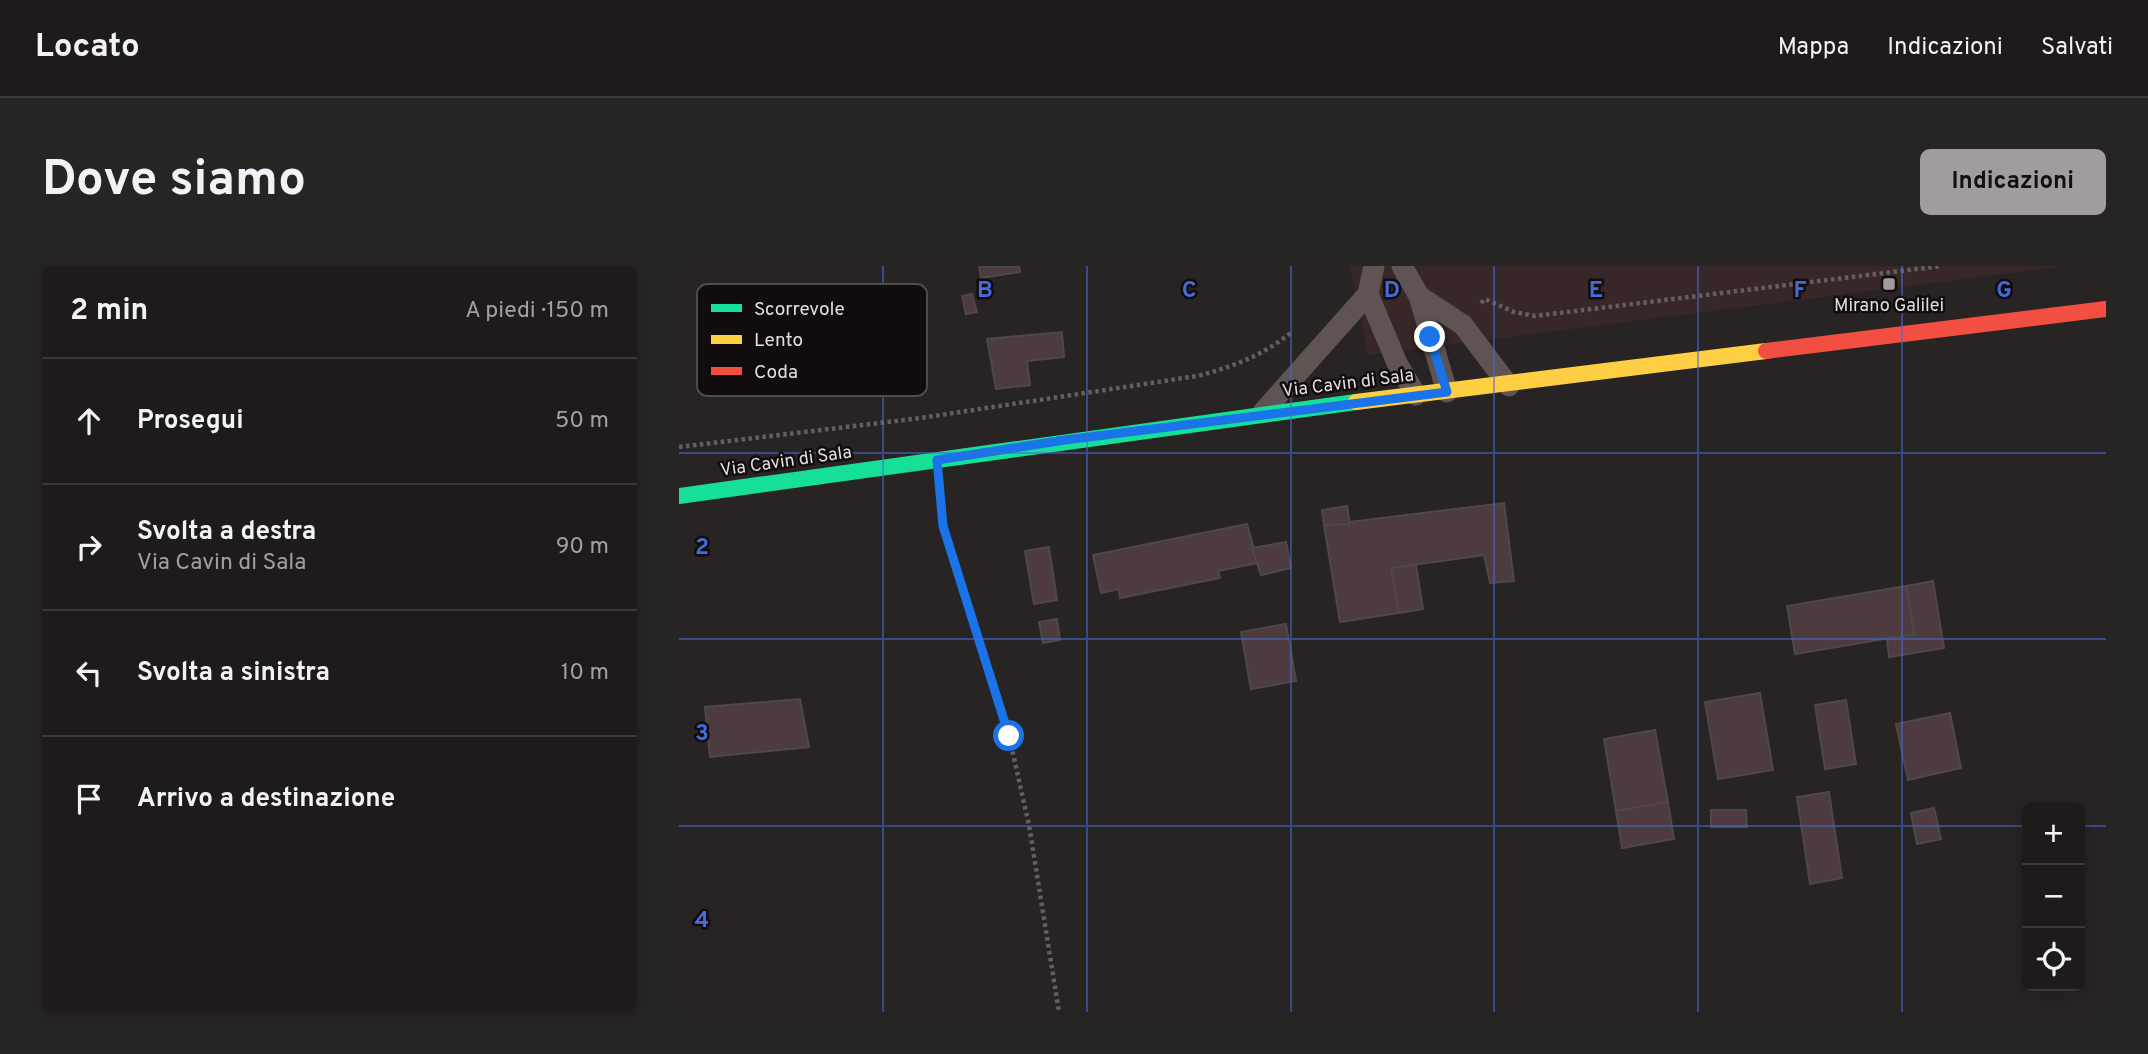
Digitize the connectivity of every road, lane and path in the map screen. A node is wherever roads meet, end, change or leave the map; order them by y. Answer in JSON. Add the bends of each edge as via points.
{"nodes":[{"id":1,"x":1374,"y":266,"type":"edge"},
{"id":2,"x":1402,"y":266,"type":"edge"},
{"id":3,"x":1368,"y":294,"type":"junction"},
{"id":4,"x":1419,"y":296,"type":"junction"},
{"id":5,"x":2106,"y":309,"type":"edge"},
{"id":6,"x":1510,"y":386,"type":"junction"},
{"id":7,"x":1447,"y":392,"type":"junction"},
{"id":8,"x":1416,"y":395,"type":"junction"},
{"id":9,"x":1261,"y":414,"type":"junction"},
{"id":10,"x":937,"y":460,"type":"junction"},
{"id":11,"x":679,"y":496,"type":"edge"},
{"id":12,"x":1059,"y":1012,"type":"edge"}],
"edges":[{"from":1,"to":3,"type":"lane"},
{"from":2,"to":4,"type":"lane"},
{"from":3,"to":8,"type":"lane"},
{"from":3,"to":9,"type":"lane"},
{"from":4,"to":6,"type":"lane","via":[[1463,325]]},
{"from":4,"to":7,"type":"lane"},
{"from":5,"to":6,"type":"main road","name":"Via Cavin di Sala"},
{"from":6,"to":7,"type":"main road","name":"Via Cavin di Sala"},
{"from":7,"to":8,"type":"main road","name":"Via Cavin di Sala"},
{"from":8,"to":9,"type":"main road","name":"Via Cavin di Sala"},
{"from":9,"to":10,"type":"main road","name":"Via Cavin di Sala"},
{"from":10,"to":11,"type":"main road","name":"Via Cavin di Sala"},
{"from":10,"to":12,"type":"path","via":[[943,526],[1012,749]]}]}
